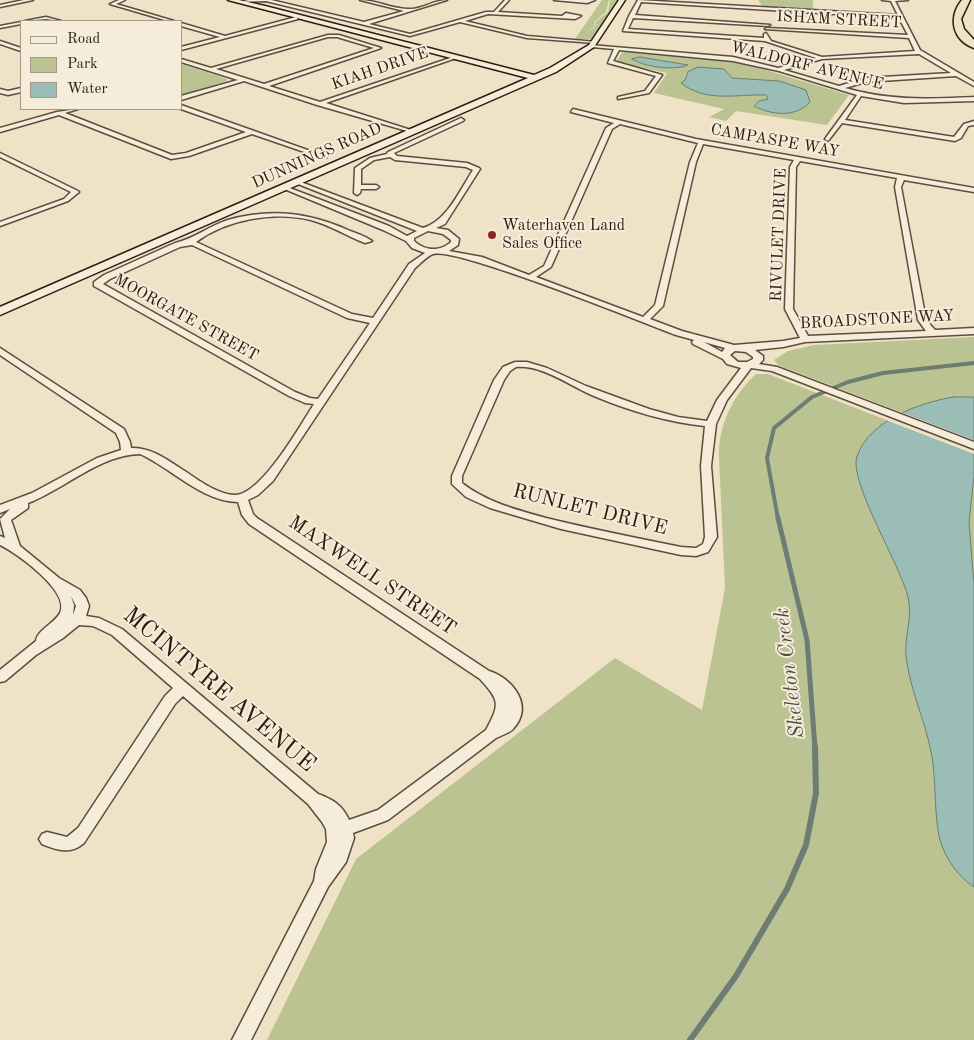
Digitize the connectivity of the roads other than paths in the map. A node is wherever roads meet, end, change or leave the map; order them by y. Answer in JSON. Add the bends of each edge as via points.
{"nodes":[{"id":1,"x":31,"y":0,"type":"edge"},
{"id":2,"x":123,"y":0,"type":"edge"},
{"id":3,"x":231,"y":0,"type":"edge"},
{"id":4,"x":264,"y":0,"type":"edge"},
{"id":5,"x":362,"y":0,"type":"edge"},
{"id":6,"x":445,"y":0,"type":"edge"},
{"id":7,"x":507,"y":0,"type":"edge"},
{"id":8,"x":556,"y":0,"type":"edge"},
{"id":9,"x":593,"y":0,"type":"edge"},
{"id":10,"x":622,"y":0,"type":"edge"},
{"id":11,"x":742,"y":0,"type":"edge"},
{"id":12,"x":884,"y":0,"type":"edge"},
{"id":13,"x":893,"y":0,"type":"edge"},
{"id":14,"x":906,"y":0,"type":"edge"},
{"id":15,"x":966,"y":0,"type":"edge"},
{"id":16,"x":639,"y":1,"type":"edge"},
{"id":17,"x":240,"y":2,"type":"junction"},
{"id":18,"x":0,"y":6,"type":"edge"},
{"id":19,"x":255,"y":6,"type":"junction"},
{"id":20,"x":740,"y":8,"type":"junction"},
{"id":21,"x":770,"y":10,"type":"junction"},
{"id":22,"x":408,"y":11,"type":"junction"},
{"id":23,"x":495,"y":13,"type":"junction"},
{"id":24,"x":631,"y":16,"type":"junction"},
{"id":25,"x":297,"y":17,"type":"junction"},
{"id":26,"x":563,"y":17,"type":"dead end"},
{"id":27,"x":901,"y":17,"type":"junction"},
{"id":28,"x":33,"y":20,"type":"edge"},
{"id":29,"x":55,"y":20,"type":"edge"},
{"id":30,"x":168,"y":20,"type":"edge"},
{"id":31,"x":459,"y":21,"type":"junction"},
{"id":32,"x":20,"y":23,"type":"edge"},
{"id":33,"x":182,"y":24,"type":"edge"},
{"id":34,"x":362,"y":24,"type":"junction"},
{"id":35,"x":0,"y":27,"type":"edge"},
{"id":36,"x":767,"y":27,"type":"junction"},
{"id":37,"x":224,"y":36,"type":"junction"},
{"id":38,"x":910,"y":37,"type":"junction"},
{"id":39,"x":766,"y":40,"type":"junction"},
{"id":40,"x":0,"y":42,"type":"edge"},
{"id":41,"x":593,"y":45,"type":"junction"},
{"id":42,"x":974,"y":45,"type":"edge"},
{"id":43,"x":182,"y":48,"type":"edge"},
{"id":44,"x":617,"y":49,"type":"junction"},
{"id":45,"x":20,"y":50,"type":"edge"},
{"id":46,"x":919,"y":52,"type":"junction"},
{"id":47,"x":454,"y":57,"type":"junction"},
{"id":48,"x":822,"y":58,"type":"junction"},
{"id":49,"x":182,"y":60,"type":"edge"},
{"id":50,"x":211,"y":69,"type":"junction"},
{"id":51,"x":780,"y":70,"type":"junction"},
{"id":52,"x":957,"y":74,"type":"junction"},
{"id":53,"x":536,"y":78,"type":"junction"},
{"id":54,"x":243,"y":80,"type":"junction"},
{"id":55,"x":974,"y":84,"type":"edge"},
{"id":56,"x":263,"y":86,"type":"junction"},
{"id":57,"x":838,"y":88,"type":"junction"},
{"id":58,"x":20,"y":90,"type":"edge"},
{"id":59,"x":0,"y":91,"type":"edge"},
{"id":60,"x":860,"y":94,"type":"junction"},
{"id":61,"x":182,"y":98,"type":"edge"},
{"id":62,"x":620,"y":98,"type":"dead end"},
{"id":63,"x":974,"y":99,"type":"edge"},
{"id":64,"x":318,"y":104,"type":"junction"},
{"id":65,"x":182,"y":107,"type":"edge"},
{"id":66,"x":71,"y":110,"type":"edge"},
{"id":67,"x":573,"y":111,"type":"dead end"},
{"id":68,"x":59,"y":113,"type":"junction"},
{"id":69,"x":461,"y":120,"type":"dead end"},
{"id":70,"x":840,"y":121,"type":"junction"},
{"id":71,"x":619,"y":122,"type":"junction"},
{"id":72,"x":974,"y":123,"type":"edge"},
{"id":73,"x":451,"y":124,"type":"junction"},
{"id":74,"x":465,"y":128,"type":"dead end"},
{"id":75,"x":0,"y":130,"type":"edge"},
{"id":76,"x":251,"y":132,"type":"junction"},
{"id":77,"x":409,"y":134,"type":"junction"},
{"id":78,"x":828,"y":139,"type":"dead end"},
{"id":79,"x":702,"y":142,"type":"junction"},
{"id":80,"x":306,"y":152,"type":"junction"},
{"id":81,"x":0,"y":155,"type":"edge"},
{"id":82,"x":390,"y":155,"type":"junction"},
{"id":83,"x":324,"y":156,"type":"dead end"},
{"id":84,"x":798,"y":159,"type":"junction"},
{"id":85,"x":306,"y":160,"type":"dead end"},
{"id":86,"x":901,"y":177,"type":"junction"},
{"id":87,"x":296,"y":182,"type":"junction"},
{"id":88,"x":376,"y":187,"type":"dead end"},
{"id":89,"x":285,"y":188,"type":"junction"},
{"id":90,"x":974,"y":190,"type":"edge"},
{"id":91,"x":442,"y":222,"type":"junction"},
{"id":92,"x":0,"y":224,"type":"edge"},
{"id":93,"x":425,"y":230,"type":"junction"},
{"id":94,"x":445,"y":232,"type":"junction"},
{"id":95,"x":358,"y":237,"type":"junction"},
{"id":96,"x":408,"y":239,"type":"junction"},
{"id":97,"x":368,"y":241,"type":"dead end"},
{"id":98,"x":189,"y":243,"type":"junction"},
{"id":99,"x":346,"y":243,"type":"dead end"},
{"id":100,"x":455,"y":243,"type":"junction"},
{"id":101,"x":414,"y":247,"type":"junction"},
{"id":102,"x":435,"y":252,"type":"junction"},
{"id":103,"x":469,"y":256,"type":"junction"},
{"id":104,"x":412,"y":266,"type":"junction"},
{"id":105,"x":530,"y":278,"type":"junction"},
{"id":106,"x":0,"y":311,"type":"edge"},
{"id":107,"x":644,"y":320,"type":"junction"},
{"id":108,"x":375,"y":321,"type":"junction"},
{"id":109,"x":974,"y":331,"type":"edge"},
{"id":110,"x":679,"y":333,"type":"junction"},
{"id":111,"x":933,"y":333,"type":"junction"},
{"id":112,"x":805,"y":339,"type":"junction"},
{"id":113,"x":783,"y":344,"type":"junction"},
{"id":114,"x":734,"y":348,"type":"junction"},
{"id":115,"x":745,"y":348,"type":"junction"},
{"id":116,"x":0,"y":351,"type":"edge"},
{"id":117,"x":727,"y":359,"type":"junction"},
{"id":118,"x":754,"y":362,"type":"junction"},
{"id":119,"x":732,"y":384,"type":"junction"},
{"id":120,"x":320,"y":402,"type":"junction"},
{"id":121,"x":711,"y":424,"type":"junction"},
{"id":122,"x":974,"y":446,"type":"edge"},
{"id":123,"x":126,"y":450,"type":"junction"},
{"id":124,"x":243,"y":500,"type":"junction"},
{"id":125,"x":2,"y":517,"type":"edge"},
{"id":126,"x":0,"y":540,"type":"edge"},
{"id":127,"x":14,"y":546,"type":"junction"},
{"id":128,"x":703,"y":551,"type":"joint"},
{"id":129,"x":70,"y":619,"type":"junction"},
{"id":130,"x":0,"y":677,"type":"edge"},
{"id":131,"x":182,"y":688,"type":"junction"},
{"id":132,"x":340,"y":831,"type":"junction"},
{"id":133,"x":48,"y":839,"type":"dead end"},
{"id":134,"x":242,"y":1040,"type":"edge"}],
"edges":[{"from":1,"to":18,"type":"street"},
{"from":2,"to":30,"type":"street","via":[[112,4]]},
{"from":3,"to":17,"type":"street"},
{"from":4,"to":17,"type":"street"},
{"from":4,"to":19,"type":"street"},
{"from":4,"to":34,"type":"street"},
{"from":5,"to":22,"type":"street"},
{"from":6,"to":22,"type":"street"},
{"from":7,"to":23,"type":"street"},
{"from":8,"to":9,"type":"street"},
{"from":10,"to":41,"type":"street","name":"DUNNINGS ROAD"},
{"from":11,"to":20,"type":"street"},
{"from":12,"to":13,"type":"street"},
{"from":13,"to":14,"type":"street"},
{"from":13,"to":27,"type":"street"},
{"from":15,"to":42,"type":"highway","via":[[958,10],[957,22]]},
{"from":16,"to":20,"type":"street"},
{"from":16,"to":24,"type":"street"},
{"from":17,"to":19,"type":"street"},
{"from":19,"to":25,"type":"street"},
{"from":20,"to":21,"type":"street"},
{"from":21,"to":27,"type":"street"},
{"from":21,"to":36,"type":"street"},
{"from":22,"to":34,"type":"street"},
{"from":23,"to":26,"type":"street"},
{"from":23,"to":31,"type":"street"},
{"from":24,"to":36,"type":"street","name":"ISHAM STREET"},
{"from":24,"to":39,"type":"street","via":[[624,30]]},
{"from":25,"to":37,"type":"street"},
{"from":25,"to":47,"type":"street"},
{"from":27,"to":38,"type":"street"},
{"from":28,"to":29,"type":"street"},
{"from":31,"to":34,"type":"street","via":[[411,35]]},
{"from":31,"to":41,"type":"street","name":"WALDORF AVENUE","via":[[531,38]]},
{"from":32,"to":35,"type":"street"},
{"from":33,"to":37,"type":"street"},
{"from":36,"to":38,"type":"street","name":"ISHAM STREET"},
{"from":36,"to":39,"type":"street"},
{"from":37,"to":43,"type":"street"},
{"from":38,"to":46,"type":"street"},
{"from":39,"to":48,"type":"street"},
{"from":40,"to":45,"type":"street"},
{"from":41,"to":44,"type":"street","name":"WALDORF AVENUE"},
{"from":41,"to":53,"type":"street","name":"DUNNINGS ROAD"},
{"from":44,"to":51,"type":"street","name":"WALDORF AVENUE","via":[[708,55]]},
{"from":44,"to":62,"type":"street","via":[[610,62],[659,75],[647,92]]},
{"from":46,"to":48,"type":"street"},
{"from":46,"to":52,"type":"street"},
{"from":47,"to":53,"type":"street"},
{"from":47,"to":64,"type":"street","name":"KIAH DRIVE"},
{"from":48,"to":51,"type":"street"},
{"from":49,"to":50,"type":"street"},
{"from":50,"to":54,"type":"street"},
{"from":50,"to":56,"type":"street","via":[[328,36],[379,48]]},
{"from":51,"to":57,"type":"street","name":"WALDORF AVENUE"},
{"from":52,"to":55,"type":"street"},
{"from":52,"to":57,"type":"street","via":[[869,80]]},
{"from":53,"to":77,"type":"street","name":"DUNNINGS ROAD"},
{"from":54,"to":56,"type":"street"},
{"from":54,"to":61,"type":"street"},
{"from":56,"to":64,"type":"street"},
{"from":57,"to":60,"type":"street","name":"WALDORF AVENUE"},
{"from":58,"to":59,"type":"street"},
{"from":60,"to":63,"type":"street","name":"WALDORF AVENUE","via":[[914,102]]},
{"from":60,"to":70,"type":"street"},
{"from":64,"to":77,"type":"street"},
{"from":65,"to":76,"type":"street"},
{"from":66,"to":68,"type":"street"},
{"from":67,"to":71,"type":"street","name":"CAMPASPE WAY"},
{"from":68,"to":75,"type":"street"},
{"from":68,"to":76,"type":"street","via":[[171,157],[187,155]]},
{"from":69,"to":73,"type":"street"},
{"from":70,"to":72,"type":"street","via":[[955,139],[966,124]]},
{"from":70,"to":78,"type":"street"},
{"from":71,"to":79,"type":"street","name":"CAMPASPE WAY"},
{"from":71,"to":105,"type":"street","via":[[609,128],[547,266]]},
{"from":73,"to":74,"type":"street"},
{"from":73,"to":82,"type":"street","via":[[393,150]]},
{"from":76,"to":80,"type":"street"},
{"from":77,"to":87,"type":"street","name":"DUNNINGS ROAD"},
{"from":79,"to":84,"type":"street","name":"CAMPASPE WAY"},
{"from":79,"to":107,"type":"street","via":[[694,157],[659,306]]},
{"from":80,"to":83,"type":"street"},
{"from":80,"to":85,"type":"street","via":[[309,158]]},
{"from":81,"to":92,"type":"street","via":[[76,192],[66,200]]},
{"from":82,"to":88,"type":"street","via":[[372,159],[357,170],[357,190]]},
{"from":82,"to":91,"type":"street","via":[[477,169]]},
{"from":84,"to":86,"type":"street","name":"CAMPASPE WAY"},
{"from":84,"to":112,"type":"street","name":"RIVULET DRIVE","via":[[793,167],[789,309]]},
{"from":86,"to":90,"type":"street","name":"CAMPASPE WAY"},
{"from":86,"to":111,"type":"street","via":[[898,187],[922,320]]},
{"from":87,"to":89,"type":"street","name":"DUNNINGS ROAD"},
{"from":87,"to":93,"type":"street"},
{"from":89,"to":96,"type":"street"},
{"from":89,"to":106,"type":"street","name":"DUNNINGS ROAD"},
{"from":91,"to":93,"type":"street"},
{"from":91,"to":94,"type":"street"},
{"from":93,"to":94,"type":"street"},
{"from":93,"to":96,"type":"street"},
{"from":94,"to":100,"type":"street","via":[[455,239]]},
{"from":95,"to":97,"type":"street"},
{"from":95,"to":98,"type":"street","via":[[314,219],[282,215],[231,222]]},
{"from":95,"to":99,"type":"street"},
{"from":96,"to":101,"type":"street"},
{"from":98,"to":108,"type":"street","via":[[202,246],[350,316]]},
{"from":98,"to":120,"type":"street","name":"MOORGATE STREET","via":[[107,276],[98,282],[98,287],[292,394]]},
{"from":100,"to":102,"type":"street"},
{"from":100,"to":103,"type":"street"},
{"from":101,"to":102,"type":"street"},
{"from":101,"to":104,"type":"street"},
{"from":102,"to":103,"type":"street"},
{"from":102,"to":104,"type":"street"},
{"from":103,"to":105,"type":"street"},
{"from":104,"to":108,"type":"street"},
{"from":105,"to":107,"type":"street"},
{"from":107,"to":110,"type":"street"},
{"from":108,"to":120,"type":"street"},
{"from":109,"to":111,"type":"street","name":"BROADSTONE WAY"},
{"from":110,"to":114,"type":"street","name":"BROADSTONE WAY"},
{"from":110,"to":117,"type":"street"},
{"from":111,"to":112,"type":"street","name":"BROADSTONE WAY"},
{"from":112,"to":113,"type":"street","name":"BROADSTONE WAY"},
{"from":113,"to":115,"type":"street","name":"BROADSTONE WAY"},
{"from":113,"to":118,"type":"street","name":"BROADSTONE WAY"},
{"from":114,"to":115,"type":"street","name":"BROADSTONE WAY"},
{"from":114,"to":117,"type":"street","via":[[727,351]]},
{"from":115,"to":118,"type":"street","via":[[755,353]]},
{"from":116,"to":123,"type":"street","via":[[120,431]]},
{"from":117,"to":118,"type":"street"},
{"from":117,"to":119,"type":"street"},
{"from":118,"to":119,"type":"street","name":"BROADSTONE WAY"},
{"from":118,"to":122,"type":"street"},
{"from":119,"to":121,"type":"street","name":"BROADSTONE WAY"},
{"from":120,"to":124,"type":"street","via":[[269,479],[266,489],[262,494]]},
{"from":121,"to":128,"type":"street","name":"BROADSTONE WAY","via":[[707,445],[711,537],[708,548]]},
{"from":121,"to":128,"type":"street","name":"RUNLET DRIVE","via":[[624,405],[533,367],[514,364],[499,380],[456,481],[458,487],[471,496],[542,522],[681,551]]},
{"from":123,"to":124,"type":"street","via":[[145,452],[162,460],[202,487],[218,503]]},
{"from":123,"to":125,"type":"street","via":[[94,464]]},
{"from":124,"to":132,"type":"street","name":"MAXWELL STREET","via":[[248,515],[260,525],[485,675],[505,703],[503,714],[491,734],[383,815]]},
{"from":125,"to":127,"type":"street"},
{"from":126,"to":127,"type":"street"},
{"from":127,"to":129,"type":"street","via":[[60,586]]},
{"from":129,"to":130,"type":"street"},
{"from":129,"to":131,"type":"street","name":"MCINTYRE AVENUE","via":[[95,621],[117,632]]},
{"from":131,"to":132,"type":"street","name":"MCINTYRE AVENUE","via":[[313,799]]},
{"from":131,"to":133,"type":"street","via":[[170,700],[83,833],[75,842],[65,846]]},
{"from":132,"to":134,"type":"street","via":[[322,872],[322,882]]}]}
